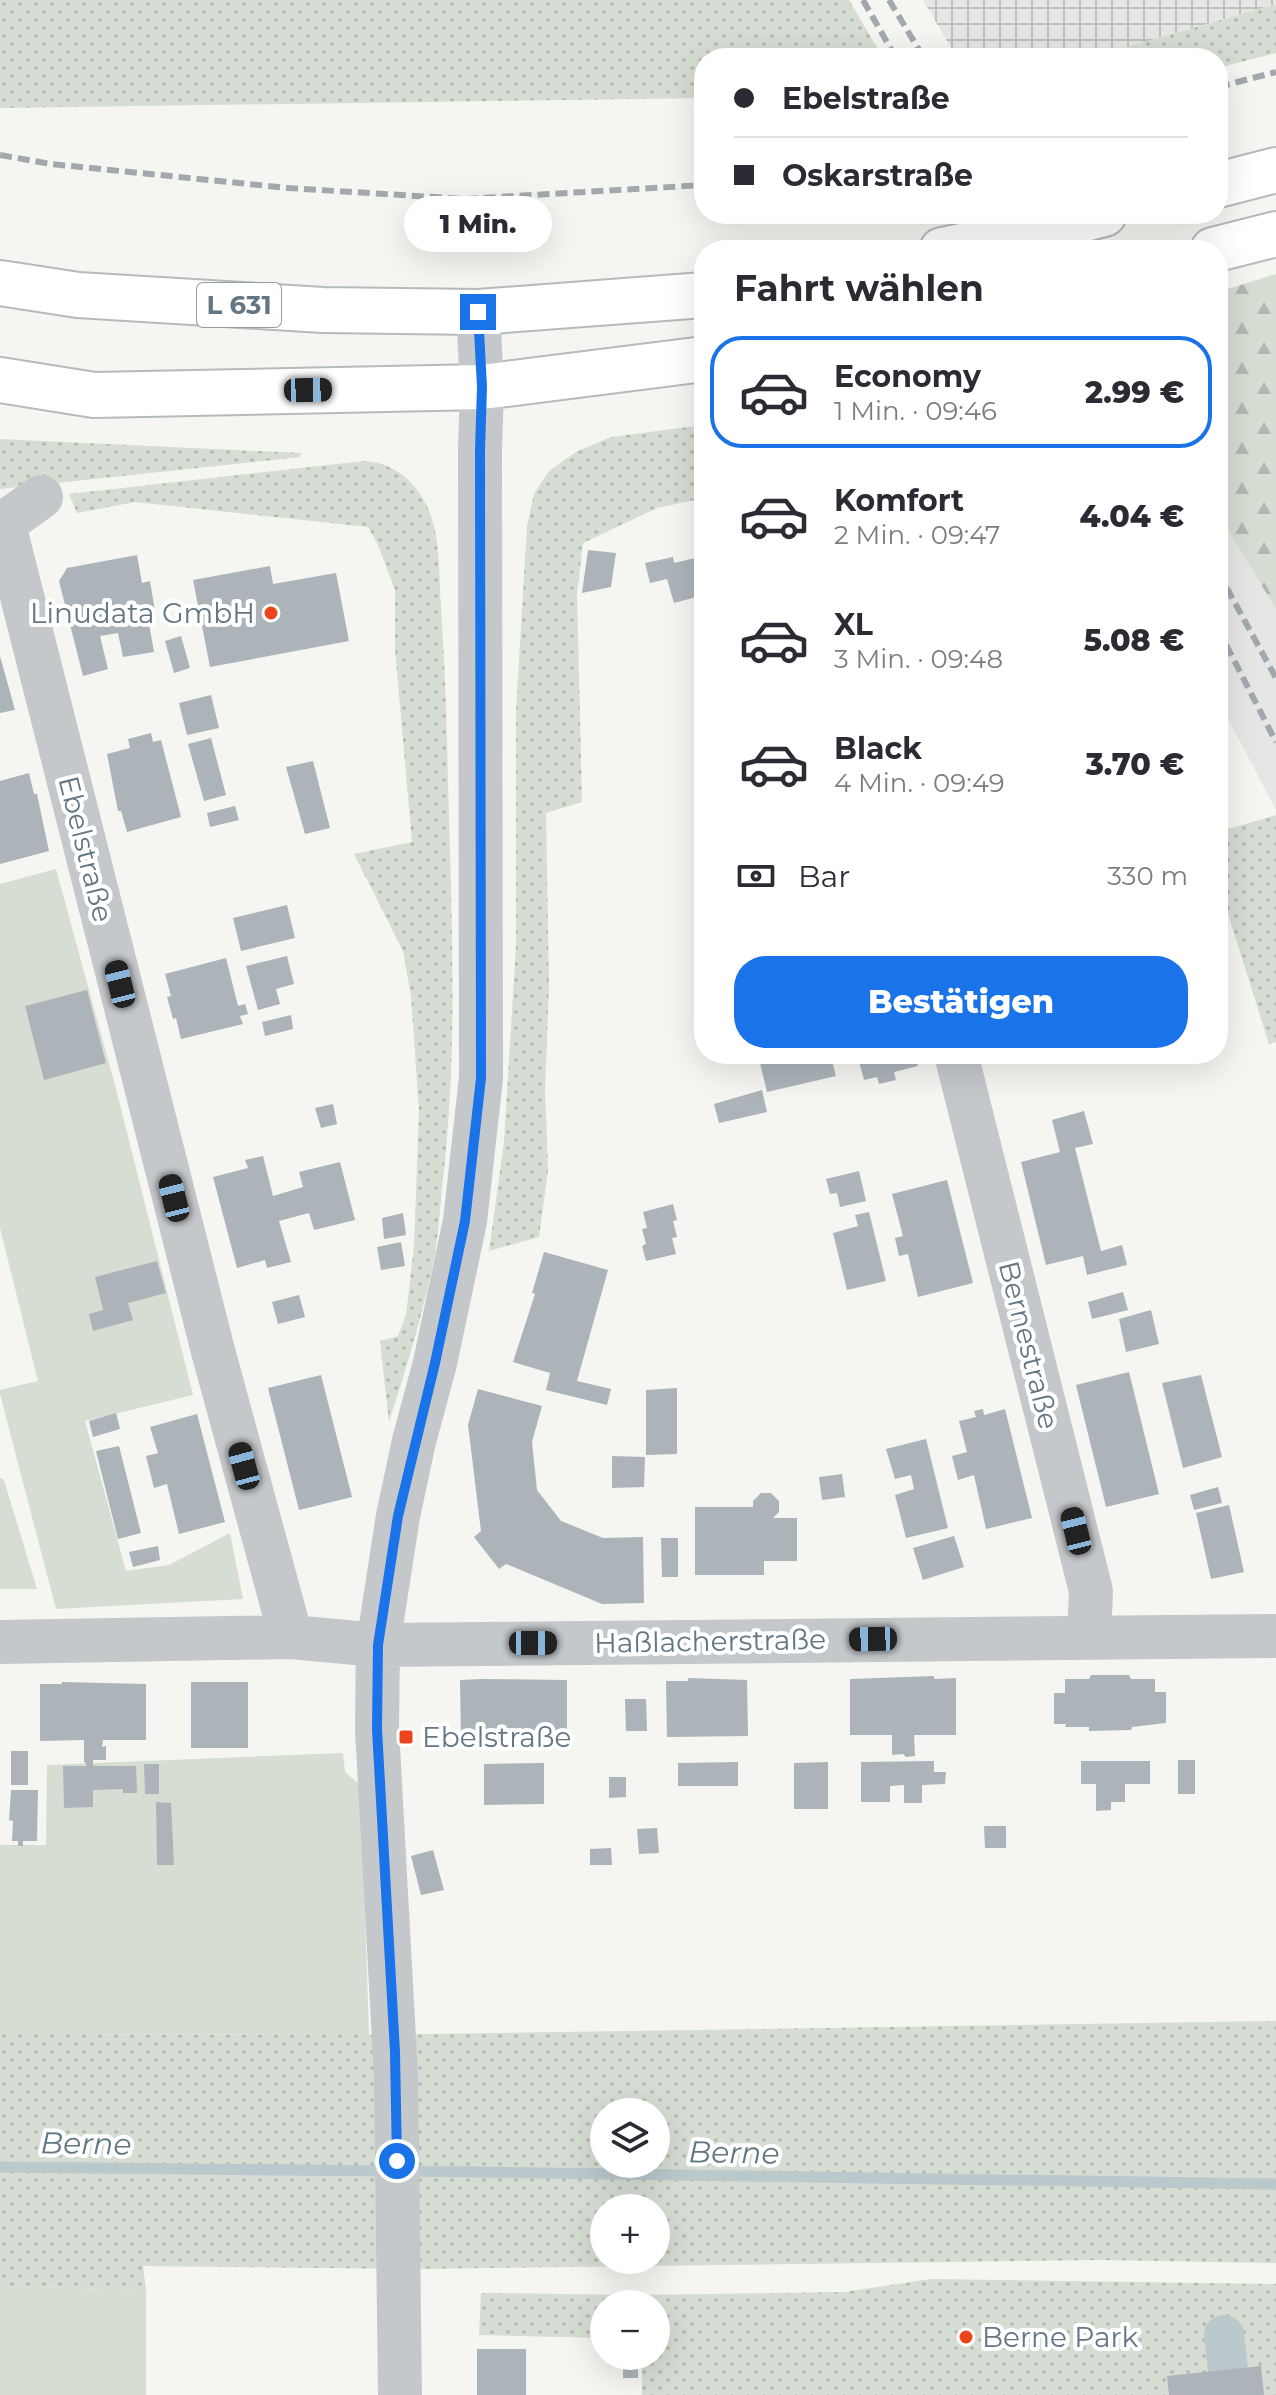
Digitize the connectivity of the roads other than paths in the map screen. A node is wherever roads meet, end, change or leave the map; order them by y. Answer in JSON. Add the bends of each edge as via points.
{"nodes":[{"id":1,"x":1276,"y":170,"type":"edge"},
{"id":2,"x":1228,"y":182,"type":"edge"},
{"id":3,"x":1065,"y":224,"type":"edge"},
{"id":4,"x":1276,"y":234,"type":"edge"},
{"id":5,"x":991,"y":240,"type":"edge"},
{"id":6,"x":1228,"y":246,"type":"edge"},
{"id":7,"x":0,"y":283,"type":"edge"},
{"id":8,"x":694,"y":296,"type":"edge"},
{"id":9,"x":478,"y":312,"type":"junction"},
{"id":10,"x":694,"y":360,"type":"edge"},
{"id":11,"x":0,"y":380,"type":"edge"},
{"id":12,"x":482,"y":387,"type":"junction"},
{"id":13,"x":41,"y":497,"type":"dead end"},
{"id":14,"x":2,"y":526,"type":"edge"},
{"id":15,"x":959,"y":1064,"type":"edge"},
{"id":16,"x":1276,"y":1636,"type":"edge"},
{"id":17,"x":291,"y":1637,"type":"junction"},
{"id":18,"x":1089,"y":1637,"type":"junction"},
{"id":19,"x":0,"y":1642,"type":"edge"},
{"id":20,"x":378,"y":1645,"type":"junction"},
{"id":21,"x":400,"y":2395,"type":"edge"}],
"edges":[{"from":1,"to":2,"type":"main road"},
{"from":3,"to":5,"type":"main road","bridge":true},
{"from":4,"to":6,"type":"main road"},
{"from":7,"to":9,"type":"main road","number":"L 631","via":[[94,296],[323,310]]},
{"from":8,"to":9,"type":"main road","number":"L 631"},
{"from":9,"to":12,"type":"street"},
{"from":10,"to":12,"type":"main road"},
{"from":11,"to":12,"type":"main road","via":[[94,395]]},
{"from":12,"to":20,"type":"street","via":[[481,1078],[465,1221],[398,1516]]},
{"from":13,"to":14,"type":"street"},
{"from":14,"to":17,"type":"street","name":"Ebelstraße"},
{"from":15,"to":18,"type":"street","name":"Bernestraße","via":[[1091,1591]]},
{"from":16,"to":18,"type":"street","name":"Haßlacherstraße"},
{"from":17,"to":19,"type":"street","name":"Haßlacherstraße"},
{"from":17,"to":20,"type":"street","name":"Haßlacherstraße"},
{"from":18,"to":20,"type":"street","name":"Haßlacherstraße"},
{"from":20,"to":21,"type":"street","via":[[377,1729],[396,2076]]}]}
